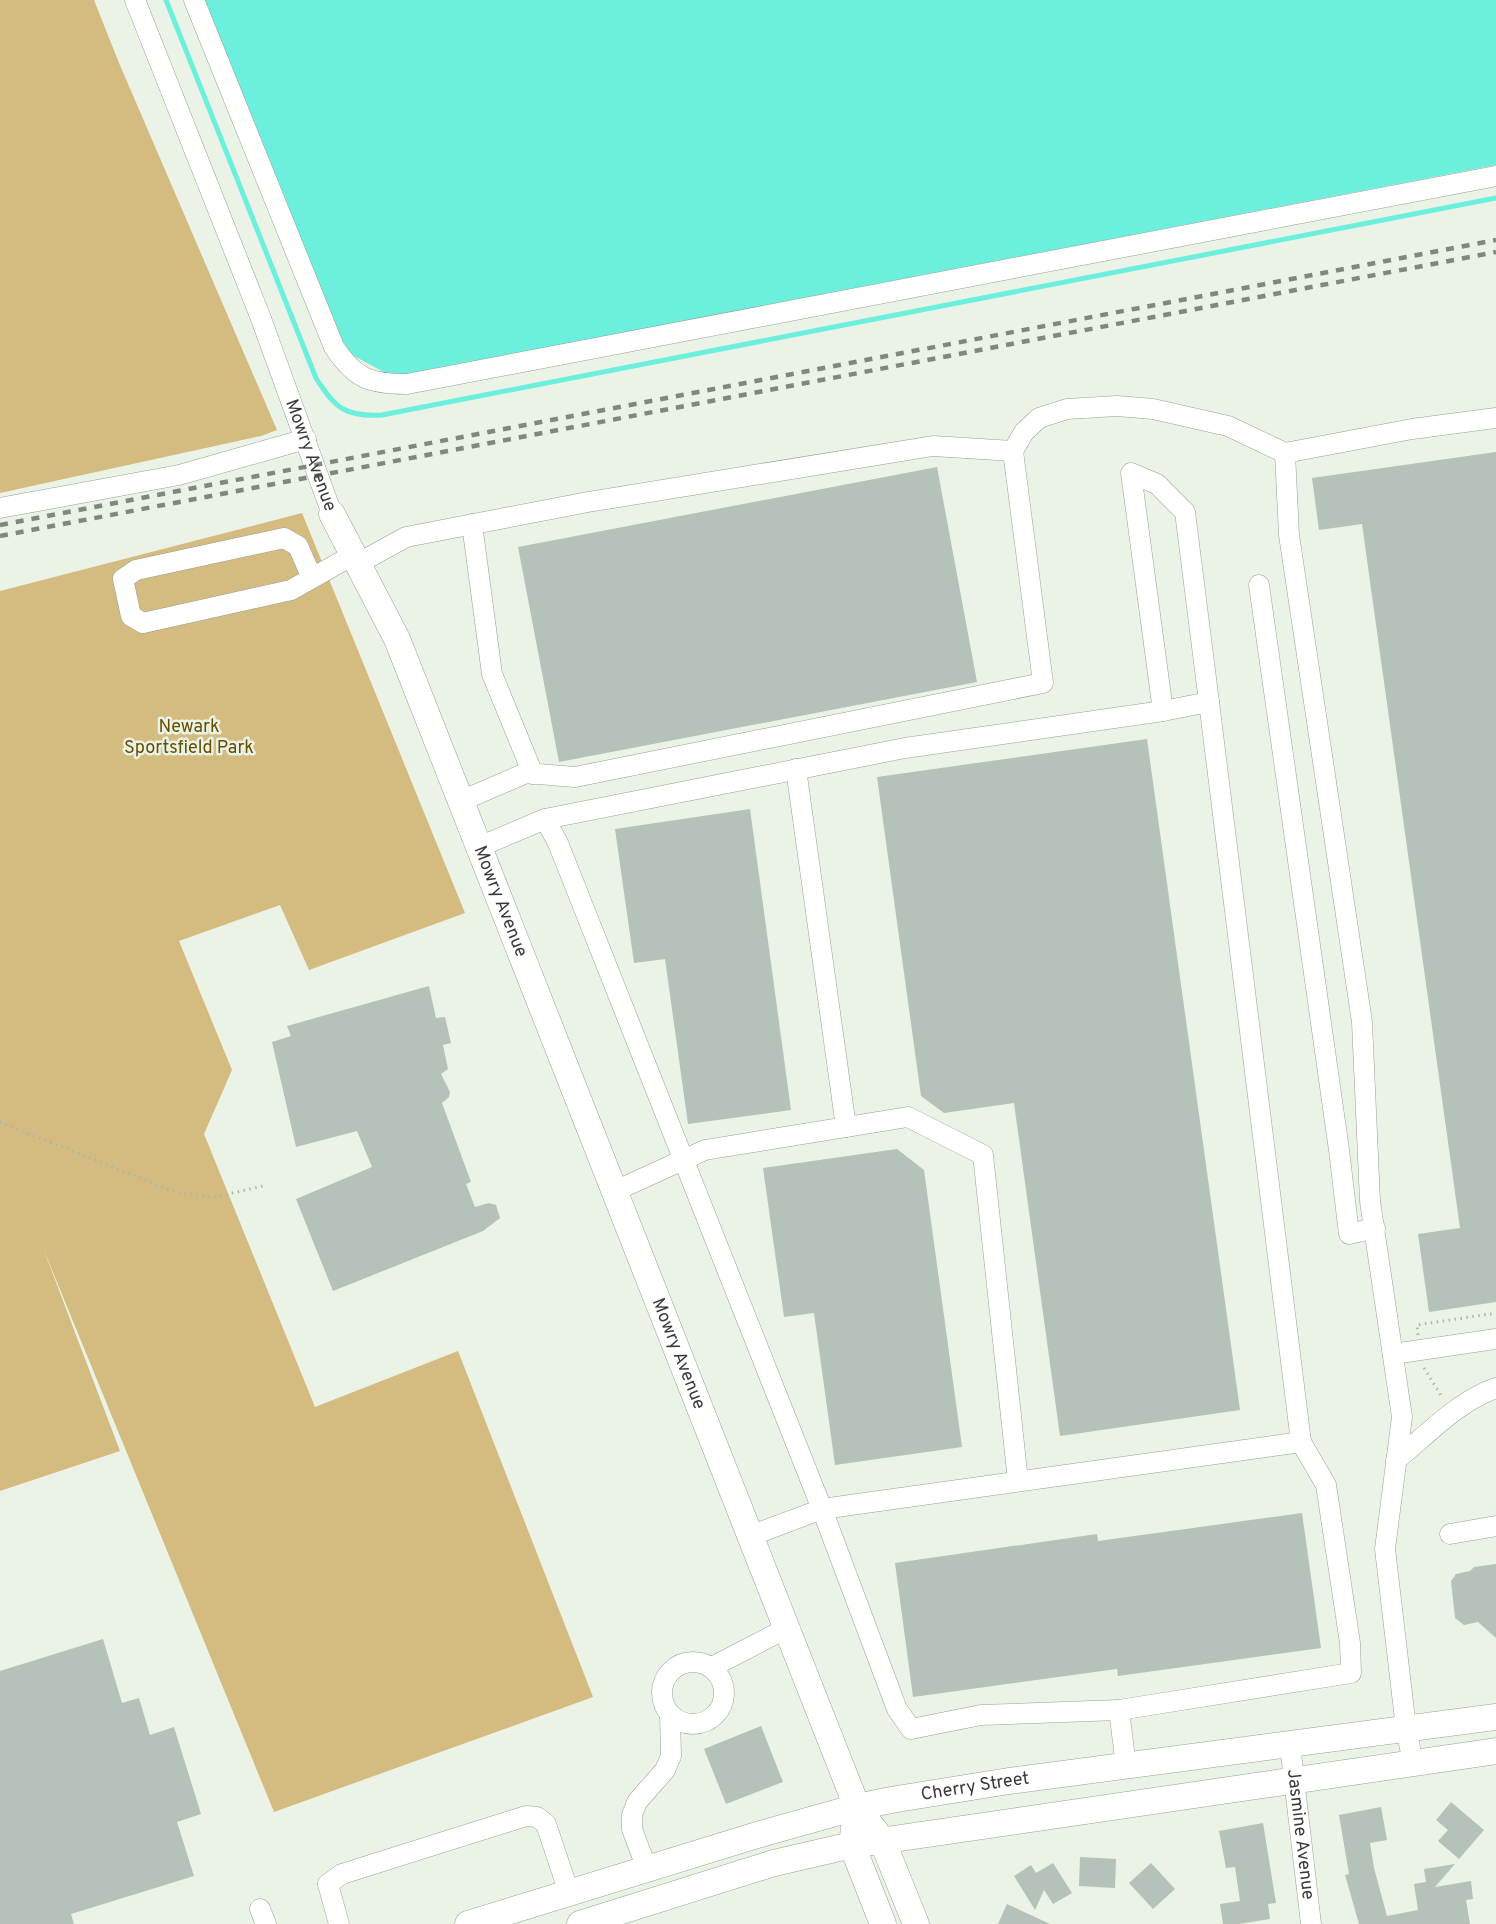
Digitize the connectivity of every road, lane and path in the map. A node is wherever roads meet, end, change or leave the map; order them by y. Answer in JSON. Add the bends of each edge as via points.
{"nodes":[{"id":1,"x":135,"y":0,"type":"edge"},
{"id":2,"x":194,"y":0,"type":"edge"},
{"id":3,"x":1496,"y":176,"type":"edge"},
{"id":4,"x":1496,"y":418,"type":"edge"},
{"id":5,"x":306,"y":440,"type":"junction"},
{"id":6,"x":1013,"y":451,"type":"junction"},
{"id":7,"x":1285,"y":453,"type":"junction"},
{"id":8,"x":0,"y":508,"type":"edge"},
{"id":9,"x":332,"y":514,"type":"joint"},
{"id":10,"x":472,"y":524,"type":"junction"},
{"id":11,"x":355,"y":559,"type":"junction"},
{"id":12,"x":312,"y":578,"type":"junction"},
{"id":13,"x":1260,"y":585,"type":"dead end"},
{"id":14,"x":1209,"y":702,"type":"junction"},
{"id":15,"x":1163,"y":711,"type":"junction"},
{"id":16,"x":796,"y":769,"type":"junction"},
{"id":17,"x":534,"y":774,"type":"junction"},
{"id":18,"x":461,"y":801,"type":"junction"},
{"id":19,"x":545,"y":819,"type":"junction"},
{"id":20,"x":479,"y":847,"type":"junction"},
{"id":21,"x":0,"y":1122,"type":"edge"},
{"id":22,"x":846,"y":1127,"type":"junction"},
{"id":23,"x":682,"y":1160,"type":"junction"},
{"id":24,"x":262,"y":1186,"type":"dead end"},
{"id":25,"x":615,"y":1191,"type":"junction"},
{"id":26,"x":1375,"y":1228,"type":"junction"},
{"id":27,"x":1496,"y":1313,"type":"edge"},
{"id":28,"x":1419,"y":1336,"type":"dead end"},
{"id":29,"x":1496,"y":1339,"type":"edge"},
{"id":30,"x":1393,"y":1354,"type":"junction"},
{"id":31,"x":1423,"y":1364,"type":"dead end"},
{"id":32,"x":1496,"y":1388,"type":"edge"},
{"id":33,"x":1442,"y":1397,"type":"dead end"},
{"id":34,"x":1301,"y":1442,"type":"junction"},
{"id":35,"x":1396,"y":1460,"type":"junction"},
{"id":36,"x":1018,"y":1481,"type":"junction"},
{"id":37,"x":822,"y":1509,"type":"junction"},
{"id":38,"x":1496,"y":1526,"type":"edge"},
{"id":39,"x":1450,"y":1534,"type":"dead end"},
{"id":40,"x":750,"y":1536,"type":"junction"},
{"id":41,"x":787,"y":1628,"type":"junction"},
{"id":42,"x":712,"y":1667,"type":"junction"},
{"id":43,"x":1119,"y":1710,"type":"junction"},
{"id":44,"x":670,"y":1714,"type":"junction"},
{"id":45,"x":1496,"y":1717,"type":"edge"},
{"id":46,"x":1406,"y":1728,"type":"junction"},
{"id":47,"x":1290,"y":1745,"type":"junction"},
{"id":48,"x":1496,"y":1751,"type":"edge"},
{"id":49,"x":1413,"y":1763,"type":"junction"},
{"id":50,"x":1126,"y":1766,"type":"junction"},
{"id":51,"x":1294,"y":1780,"type":"junction"},
{"id":52,"x":857,"y":1807,"type":"junction"},
{"id":53,"x":882,"y":1840,"type":"junction"},
{"id":54,"x":852,"y":1845,"type":"junction"},
{"id":55,"x":647,"y":1869,"type":"junction"},
{"id":56,"x":569,"y":1893,"type":"junction"},
{"id":57,"x":339,"y":1924,"type":"edge"},
{"id":58,"x":468,"y":1924,"type":"edge"},
{"id":59,"x":580,"y":1924,"type":"edge"},
{"id":60,"x":883,"y":1924,"type":"edge"},
{"id":61,"x":916,"y":1924,"type":"edge"},
{"id":62,"x":1311,"y":1924,"type":"edge"}],
"edges":[{"from":1,"to":5,"type":"street","name":"Mowry Avenue"},
{"from":2,"to":3,"type":"street","via":[[334,347],[345,365],[381,384],[407,384]]},
{"from":4,"to":7,"type":"street"},
{"from":5,"to":8,"type":"street","via":[[179,475]]},
{"from":5,"to":9,"type":"street","name":"Mowry Avenue"},
{"from":6,"to":7,"type":"street","via":[[1024,432],[1039,418],[1067,410],[1117,406],[1153,409],[1228,426]]},
{"from":6,"to":10,"type":"street","via":[[933,446]]},
{"from":6,"to":17,"type":"street","via":[[1043,683],[575,777]]},
{"from":7,"to":26,"type":"street","via":[[1289,535],[1362,1022],[1370,1201]]},
{"from":9,"to":11,"type":"main road","name":"Mowry Avenue"},
{"from":10,"to":11,"type":"street","via":[[406,537]]},
{"from":10,"to":17,"type":"street","via":[[492,674]]},
{"from":11,"to":12,"type":"street"},
{"from":11,"to":18,"type":"main road","name":"Mowry Avenue","via":[[397,639]]},
{"from":12,"to":12,"type":"street","via":[[291,590],[143,623],[131,616],[123,579],[136,570],[284,538],[298,546]]},
{"from":13,"to":26,"type":"street","via":[[1349,1234]]},
{"from":14,"to":15,"type":"street"},
{"from":14,"to":15,"type":"street","via":[[1185,512],[1156,484],[1131,473]]},
{"from":14,"to":34,"type":"street"},
{"from":15,"to":16,"type":"street","via":[[904,748]]},
{"from":16,"to":19,"type":"street"},
{"from":16,"to":22,"type":"street"},
{"from":17,"to":18,"type":"street","via":[[526,773]]},
{"from":18,"to":20,"type":"main road","name":"Mowry Avenue"},
{"from":19,"to":20,"type":"street"},
{"from":19,"to":23,"type":"street","via":[[558,843]]},
{"from":20,"to":25,"type":"main road","name":"Mowry Avenue"},
{"from":21,"to":24,"type":"path","via":[[175,1192],[215,1197]]},
{"from":22,"to":23,"type":"street","via":[[705,1150]]},
{"from":22,"to":36,"type":"street","via":[[908,1117],[983,1155]]},
{"from":23,"to":25,"type":"street"},
{"from":23,"to":37,"type":"street"},
{"from":25,"to":40,"type":"main road","name":"Mowry Avenue"},
{"from":26,"to":30,"type":"street"},
{"from":27,"to":28,"type":"path","via":[[1417,1324]]},
{"from":29,"to":30,"type":"street"},
{"from":30,"to":35,"type":"street","via":[[1402,1416]]},
{"from":31,"to":33,"type":"path"},
{"from":32,"to":35,"type":"street","via":[[1459,1407]]},
{"from":34,"to":36,"type":"street"},
{"from":34,"to":43,"type":"street","via":[[1326,1485],[1351,1673]]},
{"from":35,"to":46,"type":"street","via":[[1385,1549]]},
{"from":36,"to":37,"type":"street"},
{"from":37,"to":40,"type":"street"},
{"from":37,"to":43,"type":"street","via":[[897,1709],[911,1729],[981,1715]]},
{"from":38,"to":39,"type":"street"},
{"from":40,"to":41,"type":"main road","name":"Mowry Avenue"},
{"from":41,"to":42,"type":"street"},
{"from":41,"to":52,"type":"main road","name":"Mowry Avenue"},
{"from":42,"to":44,"type":"street","via":[[693,1661],[674,1668],[663,1685],[662,1696]]},
{"from":42,"to":44,"type":"street","via":[[724,1684],[725,1695],[717,1713],[699,1724],[689,1724]]},
{"from":43,"to":50,"type":"street"},
{"from":44,"to":55,"type":"street","via":[[671,1756],[632,1815],[632,1829]]},
{"from":45,"to":46,"type":"main road","name":"Cherry Street"},
{"from":46,"to":47,"type":"main road","name":"Cherry Street"},
{"from":46,"to":49,"type":"street"},
{"from":47,"to":50,"type":"main road","name":"Cherry Street"},
{"from":47,"to":51,"type":"street","name":"Jasmine Avenue"},
{"from":48,"to":49,"type":"main road"},
{"from":49,"to":51,"type":"main road"},
{"from":50,"to":52,"type":"main road","name":"Cherry Street"},
{"from":51,"to":53,"type":"main road"},
{"from":51,"to":62,"type":"street","name":"Jasmine Avenue"},
{"from":52,"to":53,"type":"main road","name":"Mowry Avenue"},
{"from":52,"to":54,"type":"main road","name":"Mowry Avenue"},
{"from":52,"to":55,"type":"main road","name":"Cherry Street"},
{"from":53,"to":54,"type":"main road"},
{"from":53,"to":61,"type":"main road","name":"Mowry Avenue"},
{"from":54,"to":59,"type":"main road","via":[[774,1863]]},
{"from":54,"to":60,"type":"main road","name":"Mowry Avenue"},
{"from":55,"to":56,"type":"main road","name":"Cherry Street"},
{"from":56,"to":57,"type":"street","via":[[546,1824],[537,1817],[526,1816],[342,1874],[328,1884]]},
{"from":56,"to":58,"type":"main road","name":"Cherry Street"}]}
